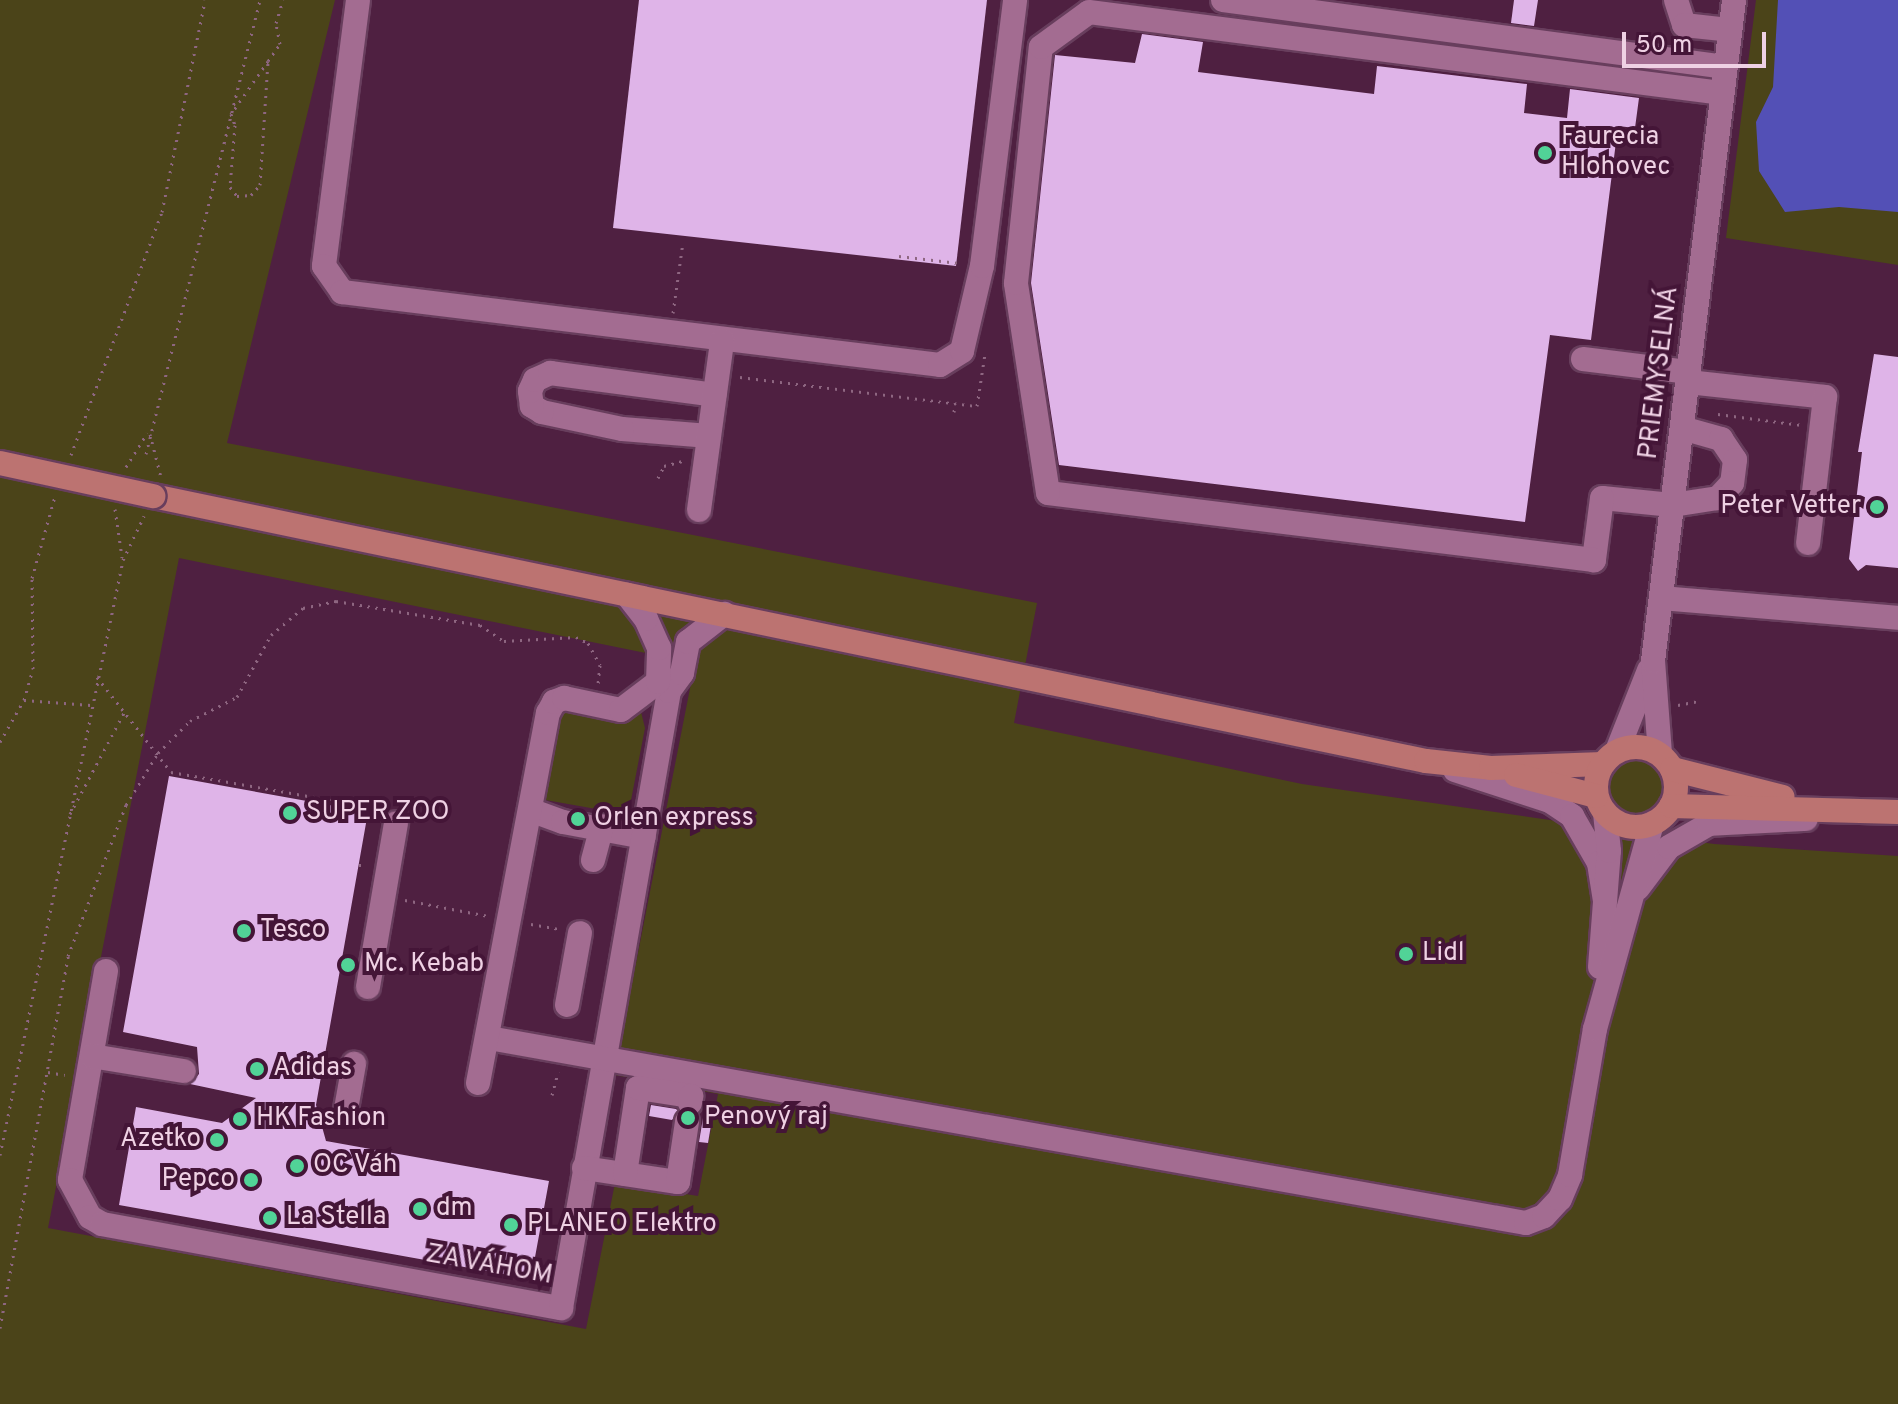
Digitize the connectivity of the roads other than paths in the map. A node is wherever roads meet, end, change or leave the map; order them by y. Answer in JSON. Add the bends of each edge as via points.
{"nodes":[{"id":1,"x":358,"y":0,"type":"edge"},
{"id":2,"x":1015,"y":0,"type":"edge"},
{"id":3,"x":1223,"y":0,"type":"edge"},
{"id":4,"x":1676,"y":0,"type":"edge"},
{"id":5,"x":1734,"y":0,"type":"edge"},
{"id":6,"x":1730,"y":30,"type":"junction"},
{"id":7,"x":1725,"y":67,"type":"junction"},
{"id":8,"x":1721,"y":93,"type":"junction"},
{"id":9,"x":722,"y":341,"type":"junction"},
{"id":10,"x":1583,"y":359,"type":"dead end"},
{"id":11,"x":1688,"y":377,"type":"junction"},
{"id":12,"x":715,"y":395,"type":"junction"},
{"id":13,"x":1682,"y":428,"type":"junction"},
{"id":14,"x":709,"y":436,"type":"junction"},
{"id":15,"x":0,"y":463,"type":"edge"},
{"id":16,"x":1672,"y":505,"type":"junction"},
{"id":17,"x":699,"y":510,"type":"dead end"},
{"id":18,"x":1808,"y":543,"type":"dead end"},
{"id":19,"x":627,"y":595,"type":"junction"},
{"id":20,"x":1661,"y":598,"type":"junction"},
{"id":21,"x":724,"y":614,"type":"junction"},
{"id":22,"x":1898,"y":618,"type":"edge"},
{"id":23,"x":1653,"y":661,"type":"junction"},
{"id":24,"x":663,"y":686,"type":"junction"},
{"id":25,"x":1610,"y":757,"type":"junction"},
{"id":26,"x":1426,"y":761,"type":"junction"},
{"id":27,"x":1666,"y":762,"type":"junction"},
{"id":28,"x":1491,"y":768,"type":"junction"},
{"id":29,"x":1601,"y":804,"type":"junction"},
{"id":30,"x":1671,"y":806,"type":"junction"},
{"id":31,"x":1820,"y":806,"type":"junction"},
{"id":32,"x":1867,"y":810,"type":"junction"},
{"id":33,"x":538,"y":812,"type":"junction"},
{"id":34,"x":1898,"y":812,"type":"edge"},
{"id":35,"x":396,"y":823,"type":"dead end"},
{"id":36,"x":1652,"y":824,"type":"junction"},
{"id":37,"x":602,"y":826,"type":"junction"},
{"id":38,"x":644,"y":837,"type":"junction"},
{"id":39,"x":593,"y":860,"type":"dead end"},
{"id":40,"x":1616,"y":906,"type":"junction"},
{"id":41,"x":580,"y":933,"type":"road end"},
{"id":42,"x":106,"y":971,"type":"dead end"},
{"id":43,"x":368,"y":987,"type":"dead end"},
{"id":44,"x":567,"y":1005,"type":"dead end"},
{"id":45,"x":489,"y":1038,"type":"junction"},
{"id":46,"x":92,"y":1056,"type":"junction"},
{"id":47,"x":605,"y":1059,"type":"junction"},
{"id":48,"x":354,"y":1064,"type":"dead end"},
{"id":49,"x":184,"y":1071,"type":"dead end"},
{"id":50,"x":478,"y":1083,"type":"dead end"},
{"id":51,"x":346,"y":1109,"type":"dead end"},
{"id":52,"x":584,"y":1168,"type":"junction"},
{"id":53,"x":625,"y":1174,"type":"junction"}],
"edges":[{"from":1,"to":9,"type":"street","via":[[324,266],[342,292]]},
{"from":2,"to":9,"type":"street","via":[[982,266],[962,351],[940,365]]},
{"from":3,"to":7,"type":"street"},
{"from":4,"to":6,"type":"street","via":[[1684,25]]},
{"from":5,"to":6,"type":"street","name":"PRIEMYSELNÁ"},
{"from":6,"to":7,"type":"street","name":"PRIEMYSELNÁ"},
{"from":7,"to":8,"type":"street","name":"PRIEMYSELNÁ"},
{"from":8,"to":11,"type":"street","name":"PRIEMYSELNÁ"},
{"from":8,"to":16,"type":"street","via":[[1089,12],[1041,47],[1016,283],[1048,493],[1594,560],[1602,498]]},
{"from":9,"to":12,"type":"street"},
{"from":10,"to":11,"type":"street"},
{"from":11,"to":13,"type":"street","name":"PRIEMYSELNÁ"},
{"from":11,"to":18,"type":"street","via":[[1825,397]]},
{"from":12,"to":14,"type":"street"},
{"from":12,"to":14,"type":"street","via":[[550,373],[535,380],[532,406],[542,412],[622,429]]},
{"from":13,"to":16,"type":"street","name":"PRIEMYSELNÁ"},
{"from":13,"to":16,"type":"street","via":[[1721,439],[1735,460],[1732,483],[1718,498]]},
{"from":14,"to":17,"type":"street"},
{"from":15,"to":19,"type":"main road","bridge":true},
{"from":16,"to":20,"type":"street","name":"PRIEMYSELNÁ"},
{"from":19,"to":21,"type":"main road"},
{"from":19,"to":24,"type":"street","via":[[659,648]]},
{"from":20,"to":22,"type":"street"},
{"from":20,"to":23,"type":"street","name":"PRIEMYSELNÁ"},
{"from":21,"to":24,"type":"street","via":[[688,642],[682,673]]},
{"from":21,"to":26,"type":"main road"},
{"from":23,"to":25,"type":"street","name":"PRIEMYSELNÁ"},
{"from":23,"to":27,"type":"street","name":"PRIEMYSELNÁ"},
{"from":24,"to":33,"type":"street","via":[[621,710],[564,698],[548,713]]},
{"from":24,"to":38,"type":"street","name":"ZA VÁHOM"},
{"from":25,"to":27,"type":"main road","via":[[1636,746]]},
{"from":25,"to":28,"type":"main road"},
{"from":25,"to":29,"type":"main road"},
{"from":26,"to":28,"type":"main road"},
{"from":26,"to":40,"type":"street","via":[[1550,801],[1572,816]]},
{"from":27,"to":30,"type":"main road","via":[[1676,789]]},
{"from":27,"to":31,"type":"main road"},
{"from":28,"to":29,"type":"main road"},
{"from":29,"to":36,"type":"main road","via":[[1626,826]]},
{"from":29,"to":40,"type":"street"},
{"from":30,"to":31,"type":"main road"},
{"from":30,"to":36,"type":"main road"},
{"from":31,"to":32,"type":"main road"},
{"from":32,"to":34,"type":"main road"},
{"from":32,"to":40,"type":"street","via":[[1709,824],[1669,847]]},
{"from":33,"to":37,"type":"street","via":[[564,809],[593,815]]},
{"from":33,"to":45,"type":"street"},
{"from":35,"to":43,"type":"street"},
{"from":36,"to":40,"type":"street"},
{"from":37,"to":38,"type":"street"},
{"from":37,"to":39,"type":"street"},
{"from":38,"to":47,"type":"street","name":"ZA VÁHOM"},
{"from":40,"to":47,"type":"street","via":[[1570,1175],[1560,1199],[1544,1216],[1526,1223]]},
{"from":41,"to":44,"type":"street"},
{"from":42,"to":46,"type":"street","name":"ZA VÁHOM"},
{"from":45,"to":47,"type":"street"},
{"from":45,"to":50,"type":"street"},
{"from":46,"to":49,"type":"street"},
{"from":46,"to":52,"type":"street","name":"ZA VÁHOM","via":[[70,1180],[82,1208],[102,1224],[561,1308]]},
{"from":47,"to":52,"type":"street","name":"ZA VÁHOM"},
{"from":48,"to":51,"type":"street"},
{"from":52,"to":53,"type":"street"},
{"from":53,"to":53,"type":"street","via":[[678,1182],[691,1096],[638,1088]]}]}
